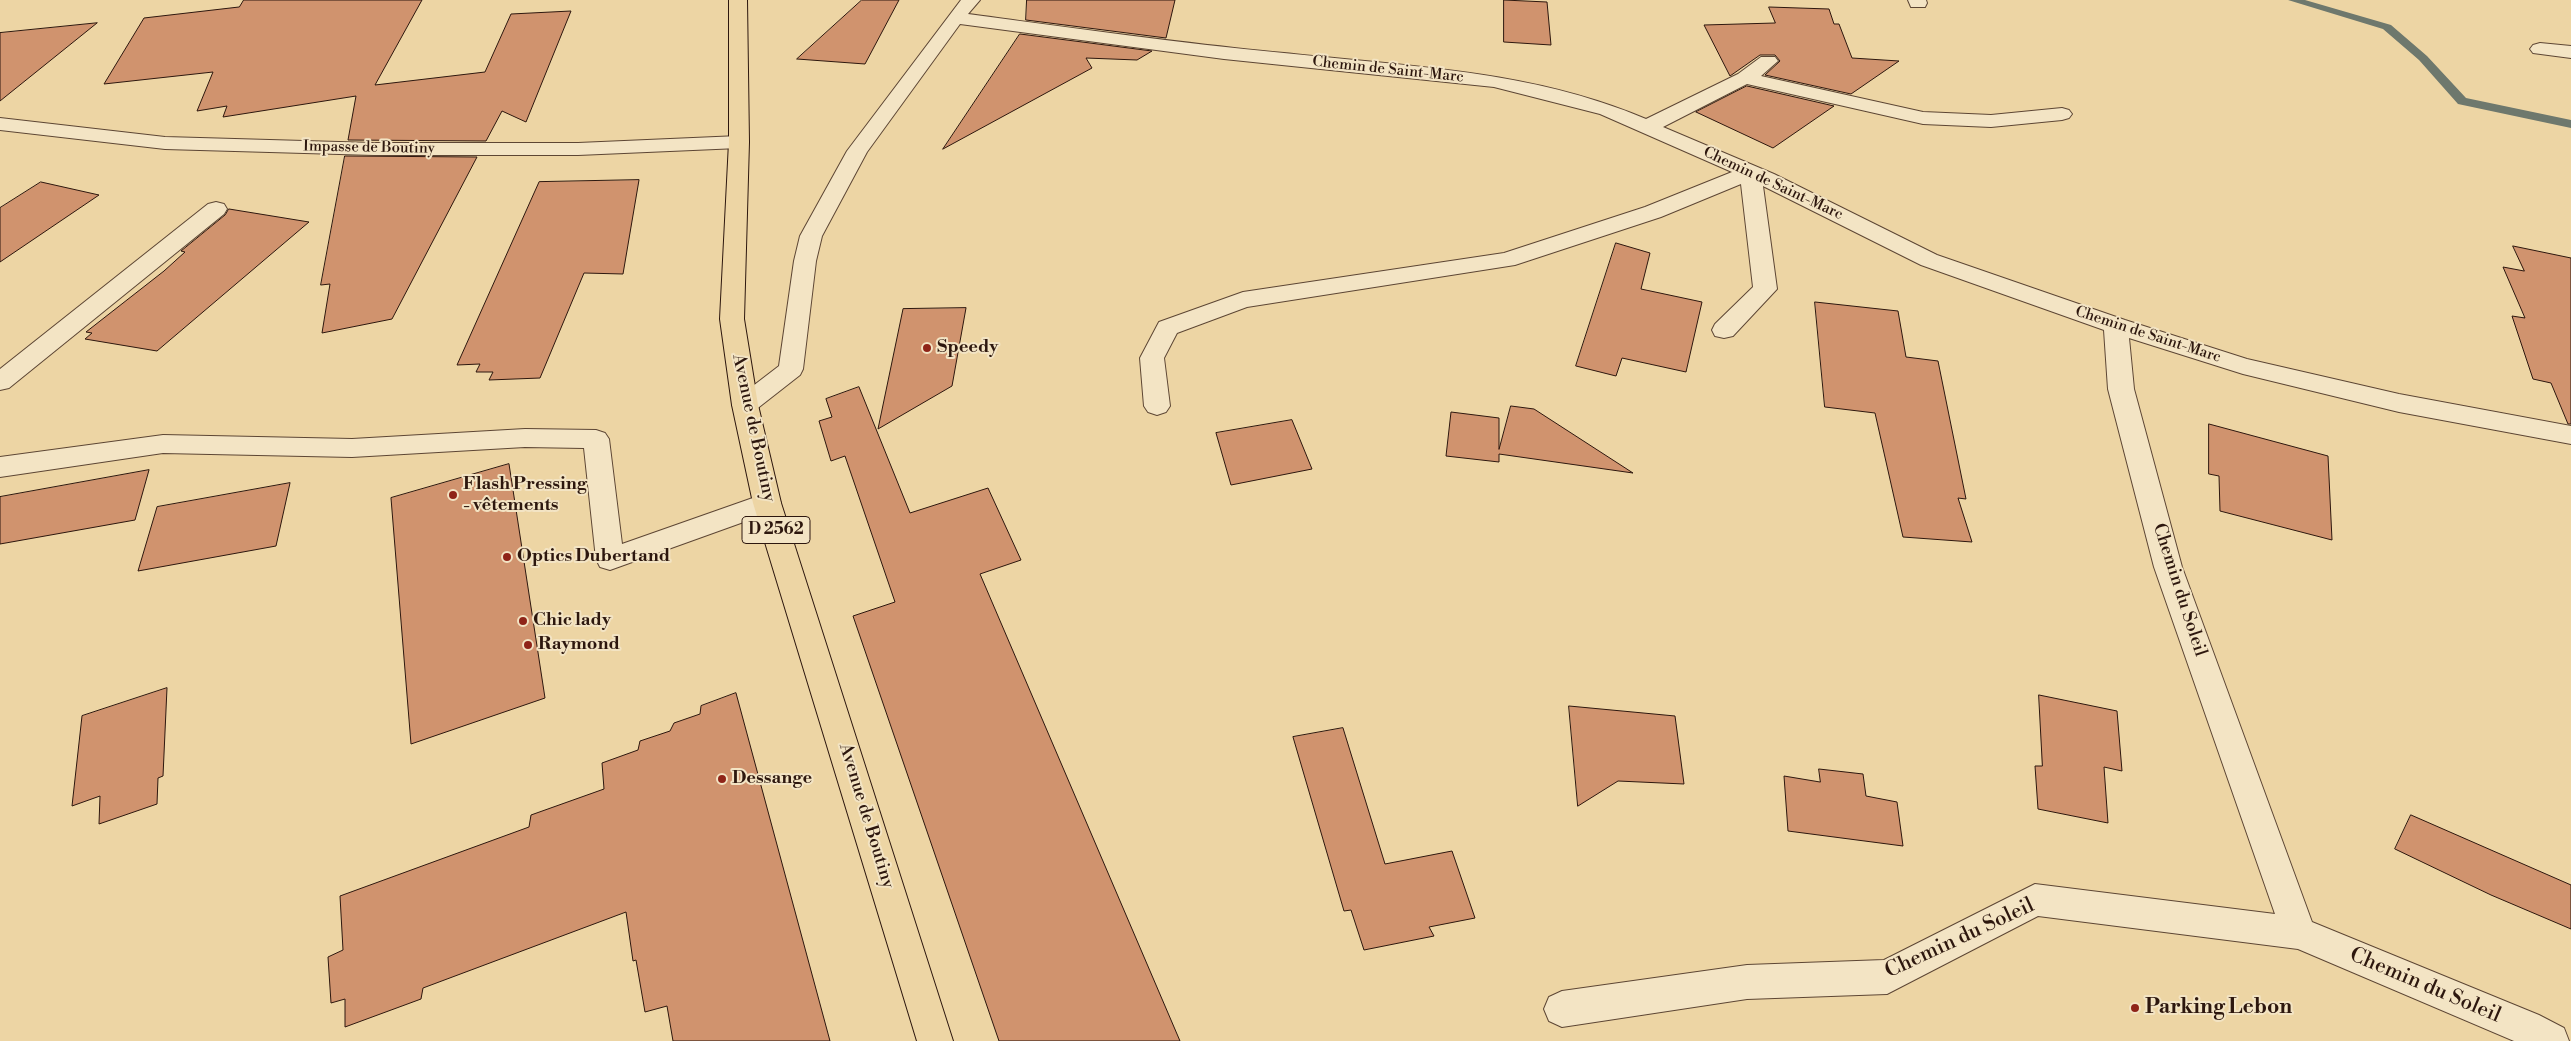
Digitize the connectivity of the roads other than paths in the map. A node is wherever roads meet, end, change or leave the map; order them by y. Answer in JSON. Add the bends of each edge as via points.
{"nodes":[{"id":1,"x":738,"y":0,"type":"edge"},
{"id":2,"x":971,"y":0,"type":"edge"},
{"id":3,"x":955,"y":18,"type":"junction"},
{"id":4,"x":2540,"y":49,"type":"dead end"},
{"id":5,"x":2571,"y":52,"type":"edge"},
{"id":6,"x":1768,"y":61,"type":"dead end"},
{"id":7,"x":1746,"y":78,"type":"junction"},
{"id":8,"x":2062,"y":114,"type":"dead end"},
{"id":9,"x":0,"y":124,"type":"edge"},
{"id":10,"x":1647,"y":127,"type":"junction"},
{"id":11,"x":740,"y":142,"type":"junction"},
{"id":12,"x":1750,"y":172,"type":"junction"},
{"id":13,"x":216,"y":209,"type":"dead end"},
{"id":14,"x":2116,"y":326,"type":"junction"},
{"id":15,"x":1724,"y":330,"type":"dead end"},
{"id":16,"x":0,"y":382,"type":"edge"},
{"id":17,"x":744,"y":405,"type":"junction"},
{"id":18,"x":1157,"y":406,"type":"dead end"},
{"id":19,"x":2571,"y":435,"type":"edge"},
{"id":20,"x":0,"y":467,"type":"edge"},
{"id":21,"x":767,"y":503,"type":"junction"},
{"id":22,"x":2299,"y":932,"type":"junction"},
{"id":23,"x":1562,"y":1009,"type":"dead end"},
{"id":24,"x":935,"y":1041,"type":"edge"},
{"id":25,"x":2550,"y":1041,"type":"edge"}],
"edges":[{"from":1,"to":11,"type":"main road","name":"Avenue de Boutiny","number":"D 2562"},
{"from":2,"to":3,"type":"street"},
{"from":3,"to":10,"type":"street","name":"Chemin de Saint-Marc","via":[[1224,53],[1494,81],[1608,110]]},
{"from":3,"to":17,"type":"street","via":[[857,151],[812,236],[805,261],[791,369]]},
{"from":4,"to":5,"type":"street"},
{"from":6,"to":7,"type":"street"},
{"from":7,"to":8,"type":"street","via":[[1923,118],[1991,121]]},
{"from":7,"to":10,"type":"street"},
{"from":9,"to":11,"type":"street","name":"Impasse de Boutiny","via":[[165,143],[374,149],[578,150]]},
{"from":10,"to":12,"type":"street","name":"Chemin de Saint-Marc"},
{"from":11,"to":17,"type":"main road","name":"Avenue de Boutiny","number":"D 2562","via":[[732,319]]},
{"from":12,"to":14,"type":"street","name":"Chemin de Saint-Marc","via":[[1930,260]]},
{"from":12,"to":15,"type":"street","via":[[1765,290]]},
{"from":12,"to":18,"type":"street","via":[[1653,212],[1507,260],[1243,300],[1168,328],[1152,358]]},
{"from":13,"to":16,"type":"street"},
{"from":14,"to":19,"type":"street","name":"Chemin de Saint-Marc","via":[[2243,366],[2399,403]]},
{"from":14,"to":22,"type":"street","name":"Chemin du Soleil","via":[[2121,390],[2168,566]]},
{"from":17,"to":21,"type":"main road","name":"Avenue de Boutiny","number":"D 2562"},
{"from":20,"to":21,"type":"street","via":[[163,444],[352,448],[525,438],[596,439],[610,559]]},
{"from":21,"to":24,"type":"main road","name":"Avenue de Boutiny","number":"D 2562"},
{"from":22,"to":23,"type":"street","name":"Chemin du Soleil","via":[[2035,900],[1887,977],[1747,982]]},
{"from":22,"to":25,"type":"street","name":"Chemin du Soleil"}]}
